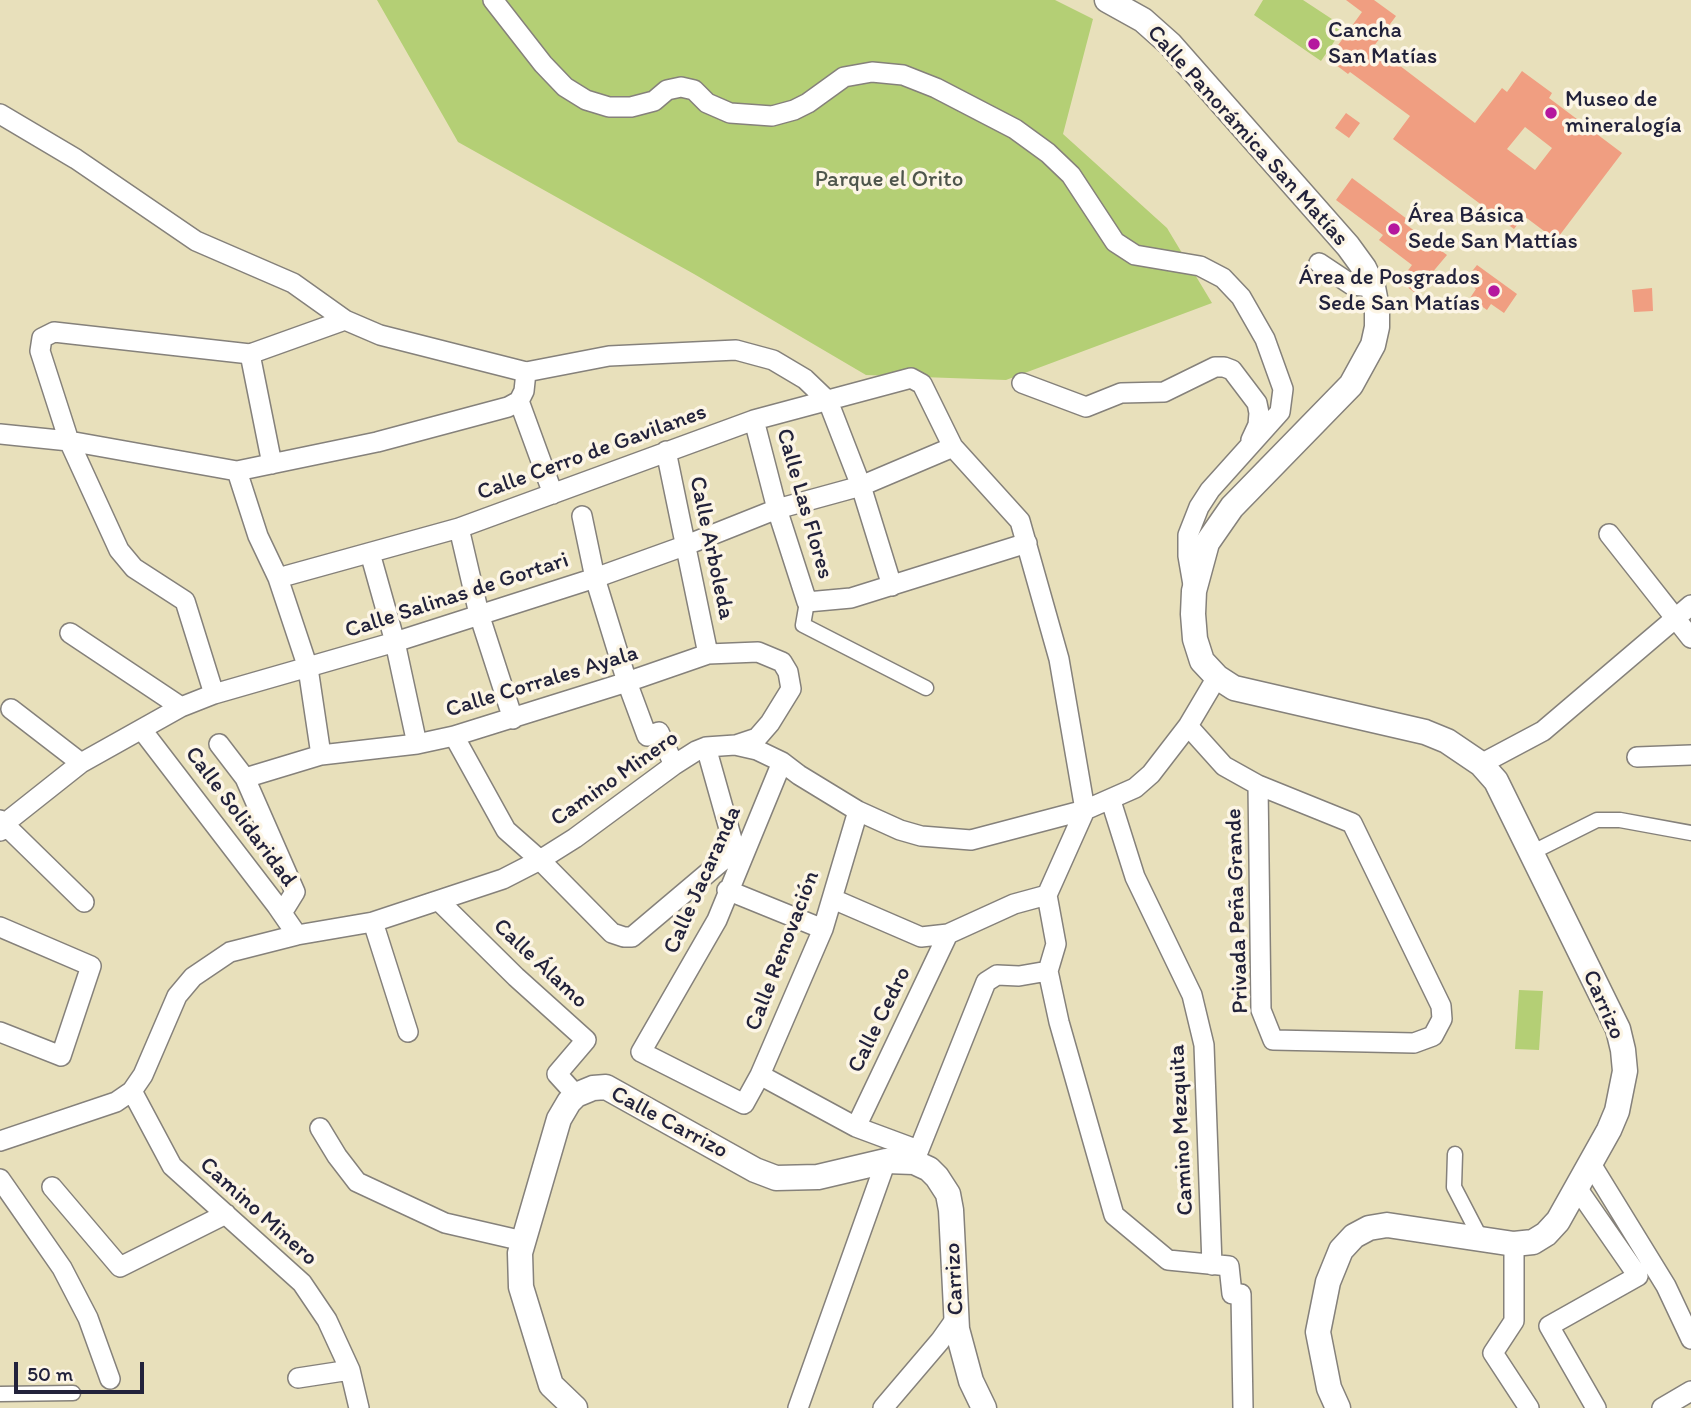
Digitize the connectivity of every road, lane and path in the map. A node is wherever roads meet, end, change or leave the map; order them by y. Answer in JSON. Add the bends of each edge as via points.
{"nodes":[{"id":1,"x":493,"y":0,"type":"edge"},
{"id":2,"x":1107,"y":0,"type":"edge"},
{"id":3,"x":0,"y":114,"type":"edge"},
{"id":4,"x":1320,"y":263,"type":"dead end"},
{"id":5,"x":1373,"y":287,"type":"junction"},
{"id":6,"x":345,"y":320,"type":"junction"},
{"id":7,"x":250,"y":354,"type":"junction"},
{"id":8,"x":526,"y":372,"type":"junction"},
{"id":9,"x":1022,"y":383,"type":"dead end"},
{"id":10,"x":519,"y":401,"type":"junction"},
{"id":11,"x":828,"y":401,"type":"junction"},
{"id":12,"x":754,"y":420,"type":"junction"},
{"id":13,"x":0,"y":434,"type":"edge"},
{"id":14,"x":69,"y":441,"type":"junction"},
{"id":15,"x":953,"y":447,"type":"junction"},
{"id":16,"x":1246,"y":450,"type":"junction"},
{"id":17,"x":666,"y":451,"type":"junction"},
{"id":18,"x":272,"y":464,"type":"junction"},
{"id":19,"x":237,"y":471,"type":"junction"},
{"id":20,"x":861,"y":486,"type":"junction"},
{"id":21,"x":553,"y":494,"type":"junction"},
{"id":22,"x":777,"y":509,"type":"junction"},
{"id":23,"x":582,"y":516,"type":"dead end"},
{"id":24,"x":459,"y":528,"type":"junction"},
{"id":25,"x":1609,"y":534,"type":"dead end"},
{"id":26,"x":1027,"y":543,"type":"junction"},
{"id":27,"x":684,"y":546,"type":"junction"},
{"id":28,"x":370,"y":553,"type":"junction"},
{"id":29,"x":278,"y":578,"type":"junction"},
{"id":30,"x":595,"y":578,"type":"junction"},
{"id":31,"x":892,"y":586,"type":"junction"},
{"id":32,"x":1194,"y":591,"type":"junction"},
{"id":33,"x":807,"y":602,"type":"junction"},
{"id":34,"x":1691,"y":605,"type":"edge"},
{"id":35,"x":480,"y":614,"type":"junction"},
{"id":36,"x":1674,"y":619,"type":"junction"},
{"id":37,"x":70,"y":633,"type":"dead end"},
{"id":38,"x":1691,"y":638,"type":"edge"},
{"id":39,"x":395,"y":642,"type":"junction"},
{"id":40,"x":708,"y":654,"type":"junction"},
{"id":41,"x":308,"y":668,"type":"junction"},
{"id":42,"x":1217,"y":677,"type":"junction"},
{"id":43,"x":627,"y":682,"type":"junction"},
{"id":44,"x":926,"y":688,"type":"dead end"},
{"id":45,"x":215,"y":694,"type":"junction"},
{"id":46,"x":181,"y":707,"type":"junction"},
{"id":47,"x":10,"y":709,"type":"dead end"},
{"id":48,"x":513,"y":719,"type":"junction"},
{"id":49,"x":1188,"y":726,"type":"junction"},
{"id":50,"x":142,"y":730,"type":"junction"},
{"id":51,"x":454,"y":736,"type":"junction"},
{"id":52,"x":219,"y":744,"type":"dead end"},
{"id":53,"x":417,"y":744,"type":"junction"},
{"id":54,"x":735,"y":745,"type":"junction"},
{"id":55,"x":706,"y":747,"type":"junction"},
{"id":56,"x":321,"y":755,"type":"junction"},
{"id":57,"x":1691,"y":755,"type":"edge"},
{"id":58,"x":1637,"y":757,"type":"dead end"},
{"id":59,"x":782,"y":762,"type":"junction"},
{"id":60,"x":80,"y":764,"type":"junction"},
{"id":61,"x":1482,"y":764,"type":"junction"},
{"id":62,"x":674,"y":765,"type":"junction"},
{"id":63,"x":245,"y":778,"type":"junction"},
{"id":64,"x":1258,"y":785,"type":"junction"},
{"id":65,"x":1111,"y":801,"type":"junction"},
{"id":66,"x":1085,"y":810,"type":"junction"},
{"id":67,"x":858,"y":811,"type":"junction"},
{"id":68,"x":1,"y":825,"type":"edge"},
{"id":69,"x":1691,"y":833,"type":"edge"},
{"id":70,"x":1531,"y":853,"type":"junction"},
{"id":71,"x":540,"y":860,"type":"junction"},
{"id":72,"x":727,"y":890,"type":"junction"},
{"id":73,"x":1047,"y":895,"type":"junction"},
{"id":74,"x":833,"y":899,"type":"junction"},
{"id":75,"x":439,"y":901,"type":"junction"},
{"id":76,"x":84,"y":902,"type":"dead end"},
{"id":77,"x":282,"y":913,"type":"junction"},
{"id":78,"x":373,"y":922,"type":"junction"},
{"id":79,"x":0,"y":927,"type":"edge"},
{"id":80,"x":823,"y":929,"type":"junction"},
{"id":81,"x":948,"y":934,"type":"junction"},
{"id":82,"x":297,"y":935,"type":"junction"},
{"id":83,"x":1048,"y":971,"type":"junction"},
{"id":84,"x":0,"y":1032,"type":"edge"},
{"id":85,"x":408,"y":1032,"type":"dead end"},
{"id":86,"x":760,"y":1075,"type":"junction"},
{"id":87,"x":132,"y":1091,"type":"junction"},
{"id":88,"x":576,"y":1095,"type":"junction"},
{"id":89,"x":744,"y":1104,"type":"joint"},
{"id":90,"x":856,"y":1127,"type":"junction"},
{"id":91,"x":320,"y":1128,"type":"dead end"},
{"id":92,"x":0,"y":1141,"type":"edge"},
{"id":93,"x":1455,"y":1154,"type":"dead end"},
{"id":94,"x":916,"y":1156,"type":"junction"},
{"id":95,"x":887,"y":1161,"type":"junction"},
{"id":96,"x":1591,"y":1164,"type":"junction"},
{"id":97,"x":0,"y":1179,"type":"edge"},
{"id":98,"x":52,"y":1188,"type":"dead end"},
{"id":99,"x":1577,"y":1188,"type":"junction"},
{"id":100,"x":226,"y":1214,"type":"junction"},
{"id":101,"x":1482,"y":1239,"type":"junction"},
{"id":102,"x":523,"y":1241,"type":"junction"},
{"id":103,"x":1514,"y":1244,"type":"junction"},
{"id":104,"x":1212,"y":1265,"type":"junction"},
{"id":105,"x":957,"y":1317,"type":"junction"},
{"id":106,"x":1691,"y":1339,"type":"edge"},
{"id":107,"x":350,"y":1370,"type":"junction"},
{"id":108,"x":298,"y":1378,"type":"dead end"},
{"id":109,"x":110,"y":1379,"type":"dead end"},
{"id":110,"x":1691,"y":1391,"type":"edge"},
{"id":111,"x":73,"y":1393,"type":"dead end"},
{"id":112,"x":0,"y":1394,"type":"edge"},
{"id":113,"x":359,"y":1408,"type":"edge"},
{"id":114,"x":575,"y":1408,"type":"edge"},
{"id":115,"x":798,"y":1408,"type":"edge"},
{"id":116,"x":883,"y":1408,"type":"edge"},
{"id":117,"x":984,"y":1408,"type":"edge"},
{"id":118,"x":1243,"y":1408,"type":"edge"},
{"id":119,"x":1338,"y":1408,"type":"edge"},
{"id":120,"x":1529,"y":1408,"type":"edge"},
{"id":121,"x":1596,"y":1408,"type":"edge"},
{"id":122,"x":1662,"y":1408,"type":"edge"}],
"edges":[{"from":1,"to":16,"type":"street","via":[[565,87],[609,107],[654,101],[667,90],[681,87],[730,113],[772,116],[808,103],[844,77],[872,72],[903,75],[936,88],[1015,129],[1072,175],[1115,243],[1135,256],[1200,265],[1223,278],[1241,297],[1265,339],[1283,389],[1280,412]]},
{"from":2,"to":5,"type":"street","name":"Calle Panorámica San Matías","via":[[1143,20],[1170,44],[1348,246]]},
{"from":3,"to":6,"type":"street","via":[[76,159],[196,241],[293,283]]},
{"from":4,"to":5,"type":"street","via":[[1352,285]]},
{"from":5,"to":32,"type":"street","name":"Calle Panorámica San Matías","via":[[1377,327],[1363,365],[1351,385],[1219,524],[1207,543]]},
{"from":6,"to":7,"type":"street"},
{"from":6,"to":8,"type":"street","via":[[380,335]]},
{"from":7,"to":14,"type":"street","via":[[54,332],[42,338],[40,351]]},
{"from":7,"to":18,"type":"street"},
{"from":8,"to":10,"type":"street"},
{"from":8,"to":11,"type":"street","via":[[609,356],[736,350],[773,360],[805,379]]},
{"from":9,"to":16,"type":"street","via":[[1086,407],[1121,393],[1164,392],[1224,367],[1232,370],[1257,403],[1258,425]]},
{"from":10,"to":18,"type":"street","via":[[377,442]]},
{"from":10,"to":21,"type":"street"},
{"from":11,"to":12,"type":"street","name":"Calle Cerro de Gavilanes"},
{"from":11,"to":15,"type":"street","name":"Calle Cerro de Gavilanes","via":[[911,378],[922,384]]},
{"from":11,"to":20,"type":"street"},
{"from":12,"to":17,"type":"street","name":"Calle Cerro de Gavilanes"},
{"from":12,"to":22,"type":"street","name":"Calle Las Flores"},
{"from":13,"to":14,"type":"street"},
{"from":14,"to":19,"type":"street"},
{"from":14,"to":45,"type":"street","via":[[119,550],[134,568],[185,601]]},
{"from":15,"to":20,"type":"street","name":"Calle Salinas de Gortari"},
{"from":15,"to":26,"type":"street","via":[[1020,521]]},
{"from":16,"to":32,"type":"street","via":[[1210,490],[1188,535]]},
{"from":17,"to":21,"type":"street","name":"Calle Cerro de Gavilanes"},
{"from":17,"to":27,"type":"street","name":"Calle Arboleda"},
{"from":18,"to":19,"type":"street"},
{"from":19,"to":29,"type":"street","via":[[258,537]]},
{"from":20,"to":22,"type":"street","name":"Calle Salinas de Gortari"},
{"from":20,"to":31,"type":"street"},
{"from":21,"to":24,"type":"street","name":"Calle Cerro de Gavilanes"},
{"from":22,"to":27,"type":"street","name":"Calle Salinas de Gortari"},
{"from":22,"to":33,"type":"street","name":"Calle Las Flores"},
{"from":23,"to":30,"type":"street"},
{"from":24,"to":28,"type":"street","name":"Calle Cerro de Gavilanes"},
{"from":24,"to":35,"type":"street"},
{"from":25,"to":36,"type":"street"},
{"from":26,"to":31,"type":"street"},
{"from":26,"to":66,"type":"street","via":[[1059,659]]},
{"from":27,"to":30,"type":"street","name":"Calle Salinas de Gortari"},
{"from":27,"to":40,"type":"street","name":"Calle Arboleda"},
{"from":28,"to":29,"type":"street","name":"Calle Cerro de Gavilanes"},
{"from":28,"to":39,"type":"street"},
{"from":29,"to":41,"type":"street"},
{"from":30,"to":35,"type":"street","name":"Calle Salinas de Gortari"},
{"from":30,"to":43,"type":"street"},
{"from":31,"to":33,"type":"street","via":[[851,598]]},
{"from":32,"to":42,"type":"street","name":"Calle Panorámica San Matías","via":[[1195,639],[1202,661]]},
{"from":33,"to":44,"type":"street","via":[[803,625]]},
{"from":34,"to":36,"type":"street"},
{"from":35,"to":39,"type":"street","name":"Calle Salinas de Gortari"},
{"from":35,"to":48,"type":"street"},
{"from":36,"to":38,"type":"street"},
{"from":36,"to":61,"type":"street","via":[[1542,731]]},
{"from":37,"to":46,"type":"street"},
{"from":39,"to":41,"type":"street","name":"Calle Salinas de Gortari"},
{"from":39,"to":53,"type":"street"},
{"from":40,"to":43,"type":"street","name":"Calle Corrales Ayala"},
{"from":40,"to":54,"type":"street","name":"Calle Corrales Ayala","via":[[758,652],[782,663],[788,672],[791,689],[770,723],[757,738]]},
{"from":41,"to":45,"type":"street","name":"Calle Salinas de Gortari"},
{"from":41,"to":56,"type":"street"},
{"from":42,"to":49,"type":"street","name":"Camino Minero"},
{"from":42,"to":61,"type":"street","name":"Carrizo","via":[[1254,694],[1425,732]]},
{"from":43,"to":48,"type":"street","name":"Calle Corrales Ayala"},
{"from":43,"to":62,"type":"street","via":[[648,736],[659,732]]},
{"from":45,"to":46,"type":"street","name":"Calle Salinas de Gortari"},
{"from":46,"to":50,"type":"street","name":"Calle Salinas de Gortari"},
{"from":47,"to":60,"type":"street"},
{"from":48,"to":51,"type":"street","name":"Calle Corrales Ayala"},
{"from":49,"to":64,"type":"street","name":"Privada Peña Grande","via":[[1224,766]]},
{"from":49,"to":65,"type":"street","name":"Camino Minero","via":[[1151,774]]},
{"from":50,"to":60,"type":"street","name":"Calle Salinas de Gortari"},
{"from":50,"to":77,"type":"street","name":"Calle Solidaridad"},
{"from":51,"to":53,"type":"street","name":"Calle Corrales Ayala"},
{"from":51,"to":71,"type":"street","via":[[506,830]]},
{"from":52,"to":63,"type":"street"},
{"from":53,"to":56,"type":"street","name":"Calle Corrales Ayala"},
{"from":54,"to":55,"type":"street","name":"Camino Minero"},
{"from":54,"to":59,"type":"street","name":"Camino Minero"},
{"from":55,"to":62,"type":"street","name":"Camino Minero"},
{"from":55,"to":71,"type":"street","name":"Calle Jacaranda","via":[[736,850],[632,937],[611,933]]},
{"from":56,"to":63,"type":"street","name":"Calle Corrales Ayala"},
{"from":57,"to":58,"type":"street"},
{"from":59,"to":67,"type":"street","name":"Camino Minero"},
{"from":59,"to":72,"type":"street","name":"Calle Jacaranda"},
{"from":60,"to":68,"type":"street","name":"Calle Salinas de Gortari"},
{"from":61,"to":70,"type":"street","name":"Carrizo","via":[[1496,781]]},
{"from":62,"to":71,"type":"street","name":"Camino Minero"},
{"from":63,"to":77,"type":"street","via":[[296,892]]},
{"from":64,"to":64,"type":"street","name":"Privada Peña Grande","via":[[1352,823],[1441,1006],[1442,1019],[1433,1037],[1414,1043],[1273,1040],[1261,1010]]},
{"from":65,"to":66,"type":"street","name":"Camino Minero"},
{"from":65,"to":104,"type":"street","name":"Camino Mezquita","via":[[1135,877],[1192,995],[1204,1045]]},
{"from":66,"to":67,"type":"street","name":"Camino Minero","via":[[971,840],[921,836]]},
{"from":66,"to":73,"type":"street"},
{"from":67,"to":74,"type":"street","name":"Calle Renovación"},
{"from":68,"to":76,"type":"street"},
{"from":69,"to":70,"type":"street","via":[[1597,820]]},
{"from":70,"to":96,"type":"street","name":"Carrizo","via":[[1618,1029],[1623,1050],[1620,1101]]},
{"from":71,"to":75,"type":"street","name":"Camino Minero","via":[[503,879]]},
{"from":72,"to":80,"type":"street"},
{"from":72,"to":89,"type":"street","name":"Calle Jacaranda","via":[[717,920],[641,1052]]},
{"from":73,"to":81,"type":"street","via":[[1014,904]]},
{"from":73,"to":83,"type":"street","via":[[1056,944]]},
{"from":74,"to":80,"type":"street","name":"Calle Renovación"},
{"from":74,"to":81,"type":"street","via":[[921,937]]},
{"from":75,"to":78,"type":"street","name":"Camino Minero"},
{"from":75,"to":88,"type":"street","name":"Calle Álamo","via":[[586,1040],[557,1074]]},
{"from":77,"to":82,"type":"street","name":"Calle Solidaridad"},
{"from":78,"to":82,"type":"street","name":"Camino Minero"},
{"from":78,"to":85,"type":"street"},
{"from":79,"to":84,"type":"street","via":[[91,966],[61,1056]]},
{"from":80,"to":86,"type":"street","name":"Calle Renovación"},
{"from":81,"to":90,"type":"street","name":"Calle Cedro"},
{"from":82,"to":87,"type":"street","name":"Camino Minero","via":[[230,952],[193,978],[177,996],[144,1075]]},
{"from":83,"to":94,"type":"street","via":[[997,975],[986,982]]},
{"from":83,"to":104,"type":"street","via":[[1114,1215],[1168,1260]]},
{"from":86,"to":89,"type":"street","name":"Calle Renovación"},
{"from":86,"to":90,"type":"street"},
{"from":87,"to":92,"type":"street","via":[[116,1102]]},
{"from":87,"to":100,"type":"street","name":"Camino Minero","via":[[172,1166]]},
{"from":88,"to":95,"type":"street","name":"Calle Carrizo","via":[[606,1087],[776,1178],[818,1177]]},
{"from":88,"to":102,"type":"street","name":"Calle Carrizo","via":[[559,1119]]},
{"from":90,"to":94,"type":"street"},
{"from":91,"to":102,"type":"street","via":[[357,1182],[445,1223]]},
{"from":93,"to":101,"type":"street","via":[[1454,1187]]},
{"from":94,"to":95,"type":"street","name":"Calle Carrizo"},
{"from":94,"to":105,"type":"street","name":"Carrizo","via":[[948,1194]]},
{"from":95,"to":115,"type":"street"},
{"from":96,"to":99,"type":"street","name":"Carrizo"},
{"from":96,"to":106,"type":"street","via":[[1666,1286]]},
{"from":97,"to":109,"type":"street","via":[[62,1268],[88,1318]]},
{"from":98,"to":100,"type":"street","via":[[120,1267]]},
{"from":99,"to":103,"type":"street","name":"Carrizo","via":[[1546,1234],[1533,1242]]},
{"from":99,"to":121,"type":"street","via":[[1638,1276],[1549,1326]]},
{"from":100,"to":107,"type":"street","name":"Camino Minero","via":[[302,1283],[327,1320]]},
{"from":101,"to":103,"type":"street","name":"Carrizo"},
{"from":101,"to":119,"type":"street","name":"Carrizo","via":[[1387,1225],[1354,1236],[1341,1251],[1328,1282],[1318,1332],[1329,1388]]},
{"from":102,"to":114,"type":"street","name":"Calle Carrizo","via":[[521,1287],[551,1385]]},
{"from":103,"to":120,"type":"street","via":[[1514,1321],[1493,1353]]},
{"from":104,"to":118,"type":"street","via":[[1229,1266],[1233,1294],[1241,1294]]},
{"from":105,"to":116,"type":"street"},
{"from":105,"to":117,"type":"street","name":"Carrizo","via":[[963,1356]]},
{"from":107,"to":108,"type":"street"},
{"from":107,"to":113,"type":"street","name":"Camino Minero"},
{"from":110,"to":122,"type":"street"},
{"from":111,"to":112,"type":"street"}]}
